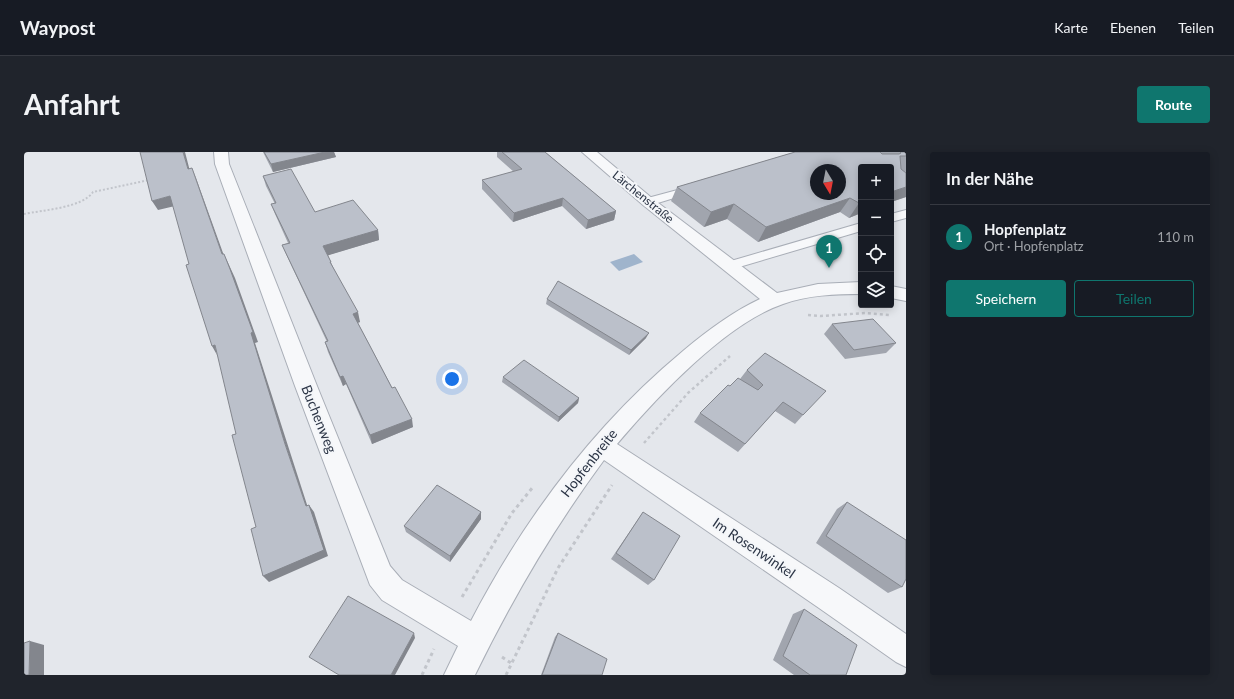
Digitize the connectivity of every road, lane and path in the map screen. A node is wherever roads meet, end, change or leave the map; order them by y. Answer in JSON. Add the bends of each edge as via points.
{"nodes":[{"id":1,"x":221,"y":152,"type":"edge"},
{"id":2,"x":589,"y":152,"type":"edge"},
{"id":3,"x":155,"y":179,"type":"edge"},
{"id":4,"x":707,"y":184,"type":"edge"},
{"id":5,"x":648,"y":202,"type":"junction"},
{"id":6,"x":24,"y":214,"type":"edge"},
{"id":7,"x":906,"y":214,"type":"edge"},
{"id":8,"x":894,"y":217,"type":"edge"},
{"id":9,"x":858,"y":228,"type":"edge"},
{"id":10,"x":729,"y":266,"type":"junction"},
{"id":11,"x":858,"y":288,"type":"edge"},
{"id":12,"x":894,"y":293,"type":"edge"},
{"id":13,"x":906,"y":295,"type":"edge"},
{"id":14,"x":774,"y":300,"type":"junction"},
{"id":15,"x":805,"y":315,"type":"dead end"},
{"id":16,"x":893,"y":316,"type":"dead end"},
{"id":17,"x":600,"y":446,"type":"junction"},
{"id":18,"x":476,"y":641,"type":"junction"},
{"id":19,"x":906,"y":652,"type":"edge"},
{"id":20,"x":459,"y":675,"type":"edge"}],
"edges":[{"from":1,"to":18,"type":"street","name":"Buchenweg","via":[[222,164],[294,356],[380,574],[392,590]]},
{"from":2,"to":5,"type":"street","name":"Lärchenstraße"},
{"from":3,"to":6,"type":"path","via":[[93,192],[89,198],[79,203]]},
{"from":4,"to":5,"type":"lane"},
{"from":5,"to":10,"type":"street","name":"Lärchenstraße"},
{"from":7,"to":8,"type":"lane"},
{"from":9,"to":10,"type":"lane"},
{"from":10,"to":14,"type":"street","name":"Lärchenstraße"},
{"from":11,"to":14,"type":"street","name":"Hopfenbreite","via":[[815,290]]},
{"from":12,"to":13,"type":"street"},
{"from":14,"to":17,"type":"street","name":"Hopfenbreite","via":[[733,323],[677,367],[646,395]]},
{"from":15,"to":16,"type":"path","via":[[866,313]]},
{"from":17,"to":18,"type":"street","name":"Hopfenbreite","via":[[552,512]]},
{"from":17,"to":19,"type":"street","name":"Im Rosenwinkel"},
{"from":18,"to":20,"type":"street","name":"Hopfenbreite"}]}
